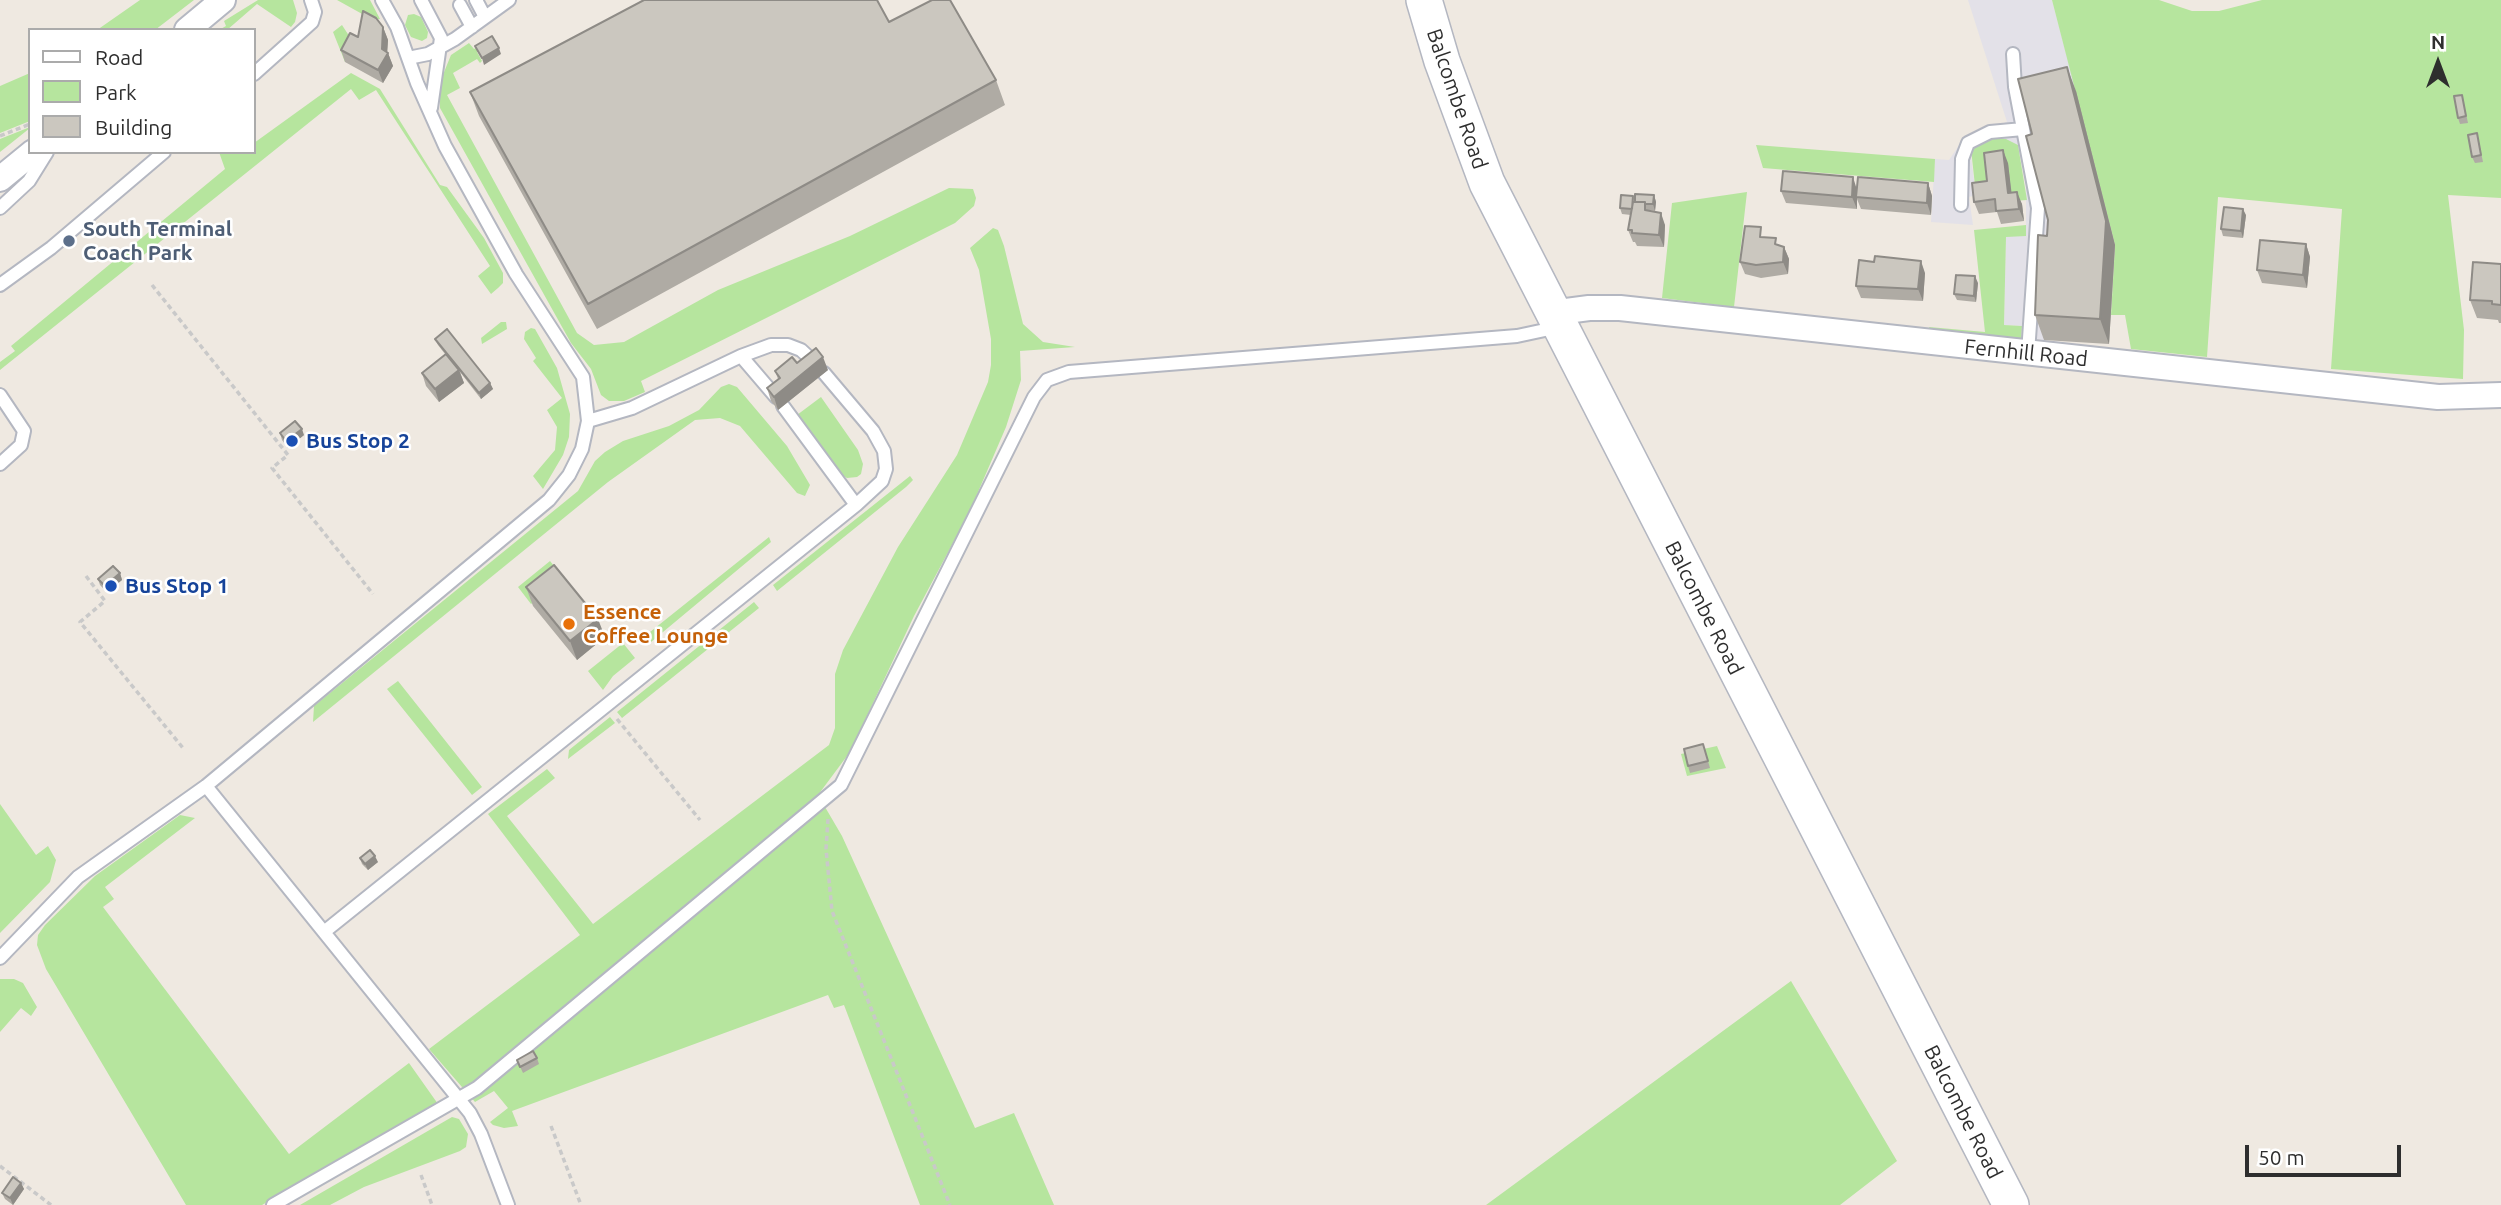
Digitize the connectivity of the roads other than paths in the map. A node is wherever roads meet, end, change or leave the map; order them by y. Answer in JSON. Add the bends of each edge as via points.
{"nodes":[{"id":1,"x":223,"y":0,"type":"edge"},
{"id":2,"x":311,"y":0,"type":"edge"},
{"id":3,"x":382,"y":0,"type":"edge"},
{"id":4,"x":421,"y":0,"type":"edge"},
{"id":5,"x":476,"y":0,"type":"edge"},
{"id":6,"x":509,"y":0,"type":"edge"},
{"id":7,"x":1424,"y":0,"type":"edge"},
{"id":8,"x":460,"y":5,"type":"dead end"},
{"id":9,"x":485,"y":17,"type":"junction"},
{"id":10,"x":472,"y":27,"type":"junction"},
{"id":11,"x":189,"y":28,"type":"edge"},
{"id":12,"x":441,"y":47,"type":"junction"},
{"id":13,"x":2013,"y":54,"type":"dead end"},
{"id":14,"x":408,"y":58,"type":"junction"},
{"id":15,"x":256,"y":72,"type":"edge"},
{"id":16,"x":431,"y":116,"type":"junction"},
{"id":17,"x":2024,"y":129,"type":"junction"},
{"id":18,"x":31,"y":154,"type":"edge"},
{"id":19,"x":46,"y":154,"type":"edge"},
{"id":20,"x":162,"y":154,"type":"edge"},
{"id":21,"x":0,"y":179,"type":"edge"},
{"id":22,"x":1961,"y":205,"type":"dead end"},
{"id":23,"x":0,"y":208,"type":"edge"},
{"id":24,"x":0,"y":285,"type":"edge"},
{"id":25,"x":1555,"y":320,"type":"junction"},
{"id":26,"x":2028,"y":353,"type":"junction"},
{"id":27,"x":741,"y":356,"type":"junction"},
{"id":28,"x":0,"y":395,"type":"edge"},
{"id":29,"x":2501,"y":395,"type":"edge"},
{"id":30,"x":588,"y":421,"type":"junction"},
{"id":31,"x":0,"y":464,"type":"edge"},
{"id":32,"x":856,"y":505,"type":"junction"},
{"id":33,"x":206,"y":786,"type":"junction"},
{"id":34,"x":324,"y":932,"type":"junction"},
{"id":35,"x":0,"y":958,"type":"edge"},
{"id":36,"x":459,"y":1100,"type":"junction"},
{"id":37,"x":273,"y":1205,"type":"edge"},
{"id":38,"x":508,"y":1205,"type":"edge"},
{"id":39,"x":2011,"y":1205,"type":"edge"}],
"edges":[{"from":1,"to":11,"type":"street"},
{"from":2,"to":15,"type":"lane","via":[[312,22]]},
{"from":3,"to":14,"type":"lane"},
{"from":4,"to":12,"type":"lane","via":[[440,33]]},
{"from":5,"to":9,"type":"lane"},
{"from":6,"to":9,"type":"lane"},
{"from":7,"to":25,"type":"main road","name":"Balcombe Road","via":[[1487,183]]},
{"from":8,"to":10,"type":"lane"},
{"from":9,"to":10,"type":"lane"},
{"from":10,"to":12,"type":"lane"},
{"from":12,"to":14,"type":"lane"},
{"from":12,"to":16,"type":"lane","via":[[431,91]]},
{"from":13,"to":17,"type":"lane"},
{"from":14,"to":16,"type":"lane"},
{"from":16,"to":30,"type":"lane","via":[[516,274],[578,368],[587,390]]},
{"from":17,"to":22,"type":"lane","via":[[1990,132],[1968,143],[1962,159]]},
{"from":17,"to":26,"type":"lane","via":[[2038,208]]},
{"from":18,"to":21,"type":"street"},
{"from":19,"to":23,"type":"lane","via":[[35,174]]},
{"from":20,"to":24,"type":"lane"},
{"from":25,"to":26,"type":"street","name":"Fernhill Road","via":[[1589,308],[1620,308]]},
{"from":25,"to":36,"type":"lane","via":[[1517,336],[1069,372],[1047,380],[1034,397],[841,785]]},
{"from":25,"to":39,"type":"main road","name":"Balcombe Road"},
{"from":26,"to":29,"type":"street","name":"Fernhill Road","via":[[2438,397]]},
{"from":27,"to":30,"type":"lane","via":[[632,408]]},
{"from":27,"to":32,"type":"lane"},
{"from":27,"to":32,"type":"lane","via":[[771,345],[801,350],[868,425],[884,452],[886,469],[882,481]]},
{"from":28,"to":31,"type":"lane","via":[[24,436]]},
{"from":30,"to":33,"type":"lane","via":[[575,465],[549,500]]},
{"from":32,"to":34,"type":"lane"},
{"from":33,"to":34,"type":"lane"},
{"from":33,"to":35,"type":"lane","via":[[78,877]]},
{"from":34,"to":36,"type":"lane"},
{"from":36,"to":37,"type":"lane"},
{"from":36,"to":38,"type":"lane","via":[[481,1134]]}]}
